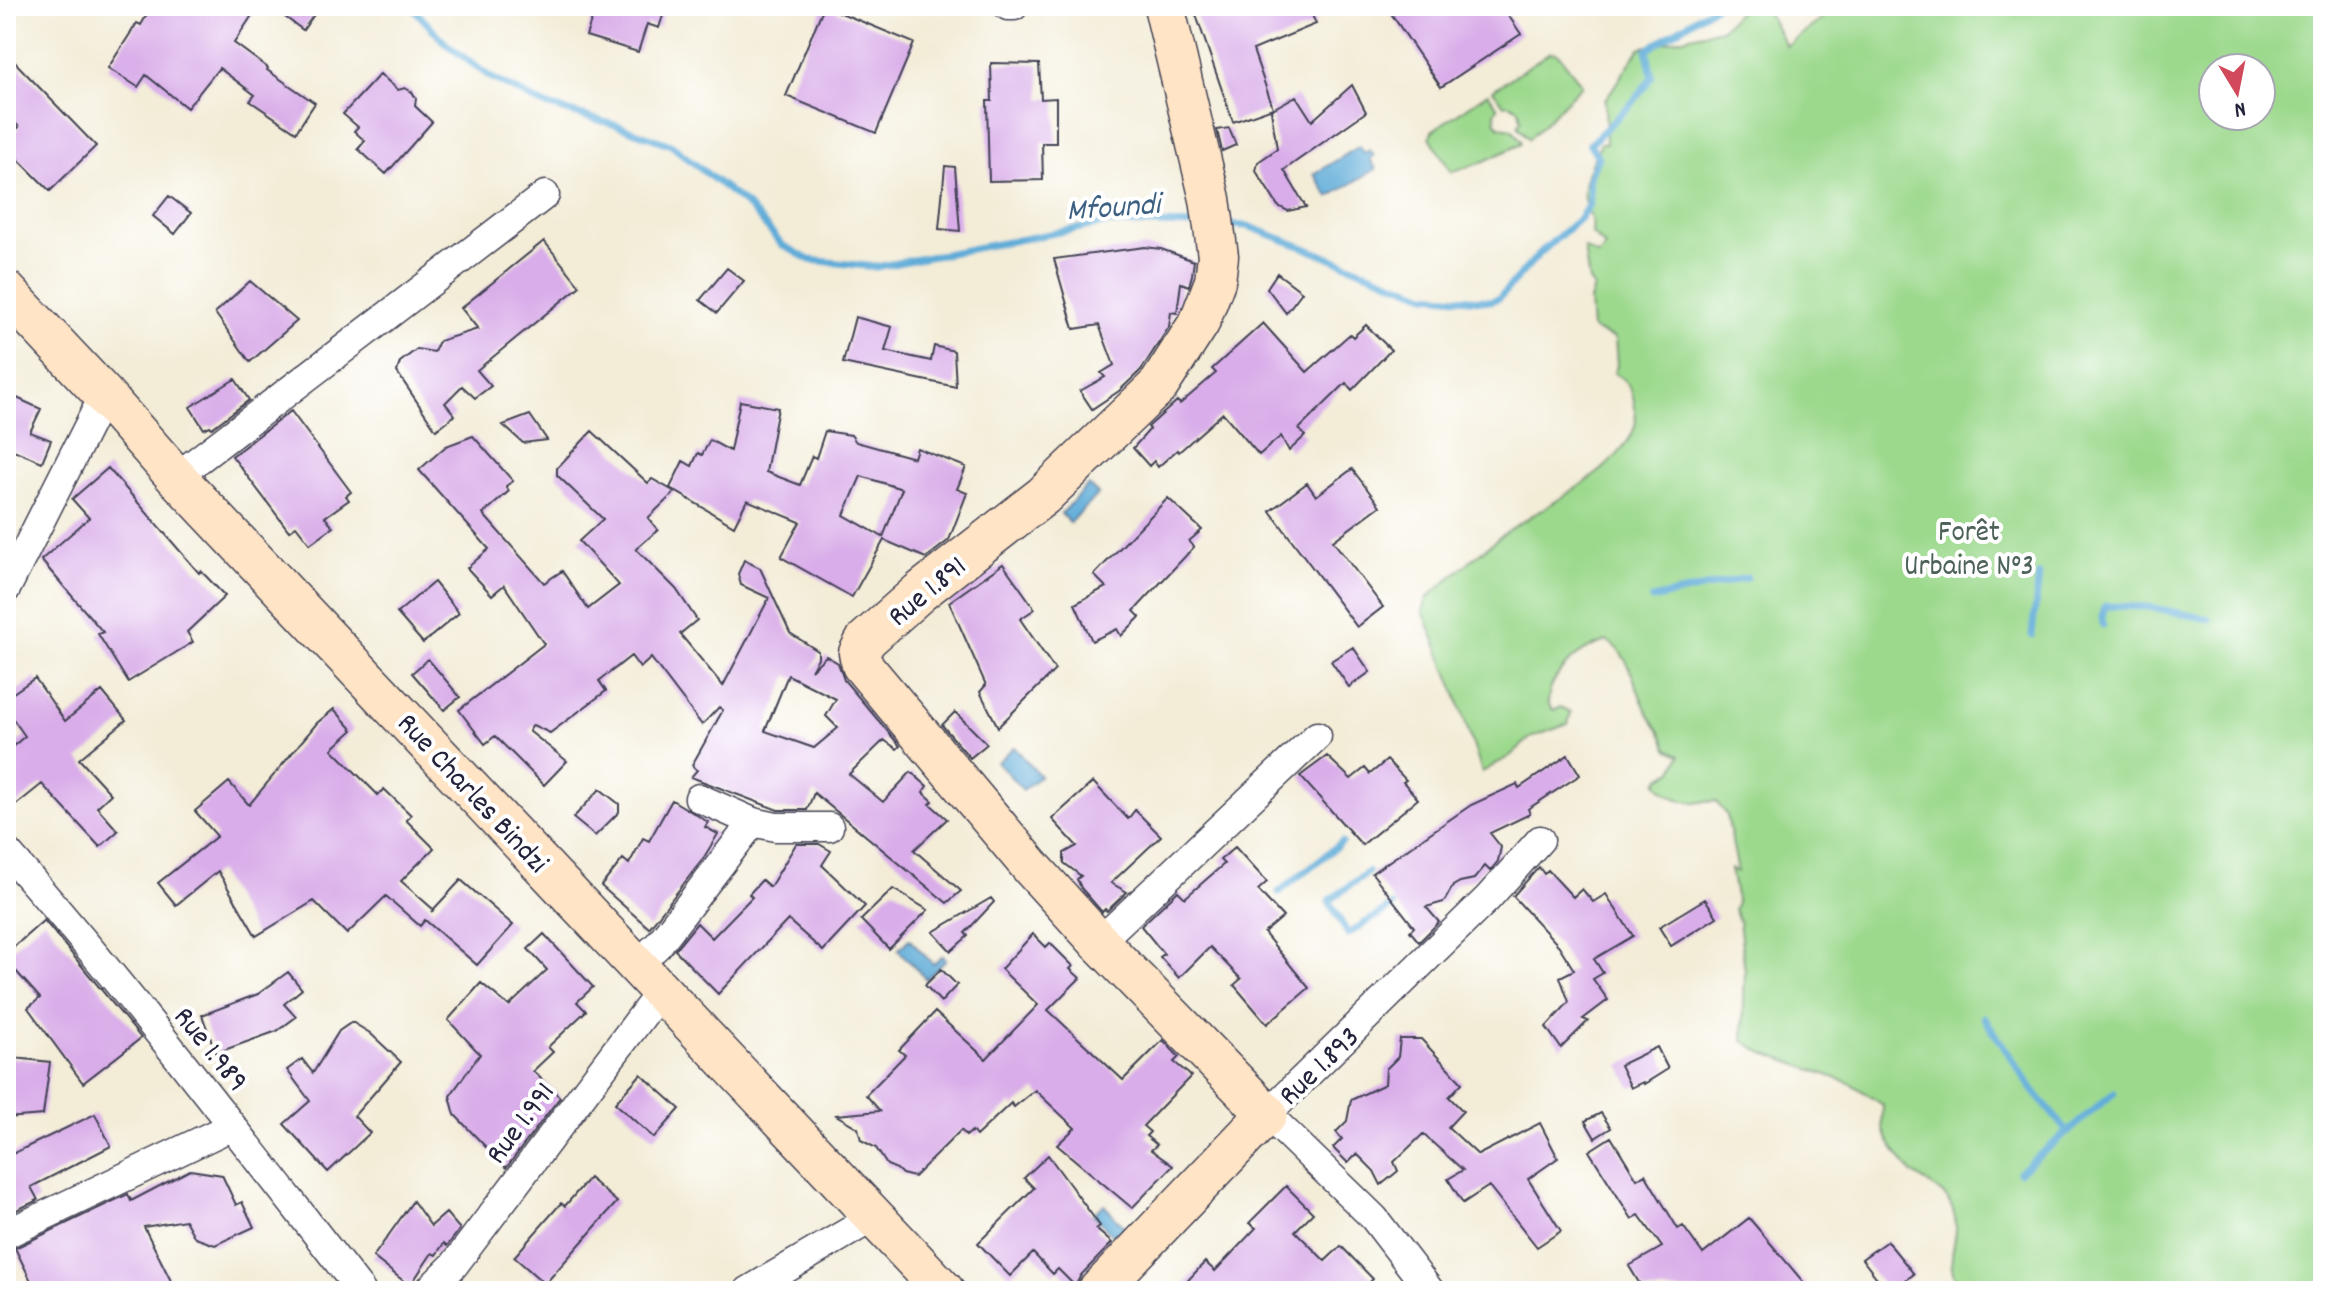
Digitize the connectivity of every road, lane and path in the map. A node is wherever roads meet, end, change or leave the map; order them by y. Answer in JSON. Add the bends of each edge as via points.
{"nodes":[{"id":1,"x":1008,"y":6,"type":"edge"},
{"id":2,"x":1014,"y":6,"type":"edge"},
{"id":3,"x":1164,"y":6,"type":"edge"},
{"id":4,"x":545,"y":195,"type":"dead end"},
{"id":5,"x":6,"y":291,"type":"edge"},
{"id":6,"x":104,"y":395,"type":"junction"},
{"id":7,"x":176,"y":477,"type":"junction"},
{"id":8,"x":6,"y":589,"type":"edge"},
{"id":9,"x":1317,"y":736,"type":"dead end"},
{"id":10,"x":699,"y":798,"type":"dead end"},
{"id":11,"x":753,"y":822,"type":"junction"},
{"id":12,"x":829,"y":827,"type":"dead end"},
{"id":13,"x":1540,"y":840,"type":"dead end"},
{"id":14,"x":6,"y":851,"type":"edge"},
{"id":15,"x":1099,"y":942,"type":"junction"},
{"id":16,"x":649,"y":978,"type":"junction"},
{"id":17,"x":1267,"y":1114,"type":"junction"},
{"id":18,"x":232,"y":1126,"type":"junction"},
{"id":19,"x":874,"y":1217,"type":"junction"},
{"id":20,"x":6,"y":1234,"type":"edge"},
{"id":21,"x":361,"y":1291,"type":"edge"},
{"id":22,"x":428,"y":1291,"type":"edge"},
{"id":23,"x":748,"y":1291,"type":"edge"},
{"id":24,"x":944,"y":1291,"type":"edge"},
{"id":25,"x":1098,"y":1291,"type":"edge"},
{"id":26,"x":1430,"y":1291,"type":"edge"}],
"edges":[{"from":1,"to":2,"type":"street"},
{"from":3,"to":15,"type":"street","name":"Rue 1.891","via":[[1210,199],[1218,256],[1199,323],[1159,385],[1043,496],[920,592],[866,640],[859,653],[862,665]]},
{"from":4,"to":7,"type":"street"},
{"from":5,"to":6,"type":"street","name":"Rue Charles Bindzi"},
{"from":6,"to":7,"type":"street","name":"Rue Charles Bindzi"},
{"from":6,"to":8,"type":"street"},
{"from":7,"to":16,"type":"street","name":"Rue Charles Bindzi"},
{"from":9,"to":15,"type":"street"},
{"from":10,"to":11,"type":"street"},
{"from":11,"to":12,"type":"street"},
{"from":11,"to":16,"type":"street","name":"Rue 1.991","via":[[658,945]]},
{"from":13,"to":17,"type":"street","name":"Rue 1.893","via":[[1488,898]]},
{"from":14,"to":18,"type":"street","name":"Rue 1.989"},
{"from":15,"to":17,"type":"street","name":"Rue 1.891"},
{"from":16,"to":19,"type":"street","name":"Rue Charles Bindzi"},
{"from":16,"to":22,"type":"street","name":"Rue 1.991","via":[[454,1265]]},
{"from":17,"to":25,"type":"street","name":"Rue 1.893"},
{"from":17,"to":26,"type":"street","via":[[1374,1218]]},
{"from":18,"to":20,"type":"street"},
{"from":18,"to":21,"type":"street","name":"Rue 1.989"},
{"from":19,"to":23,"type":"street"},
{"from":19,"to":24,"type":"street","name":"Rue Charles Bindzi"}]}
